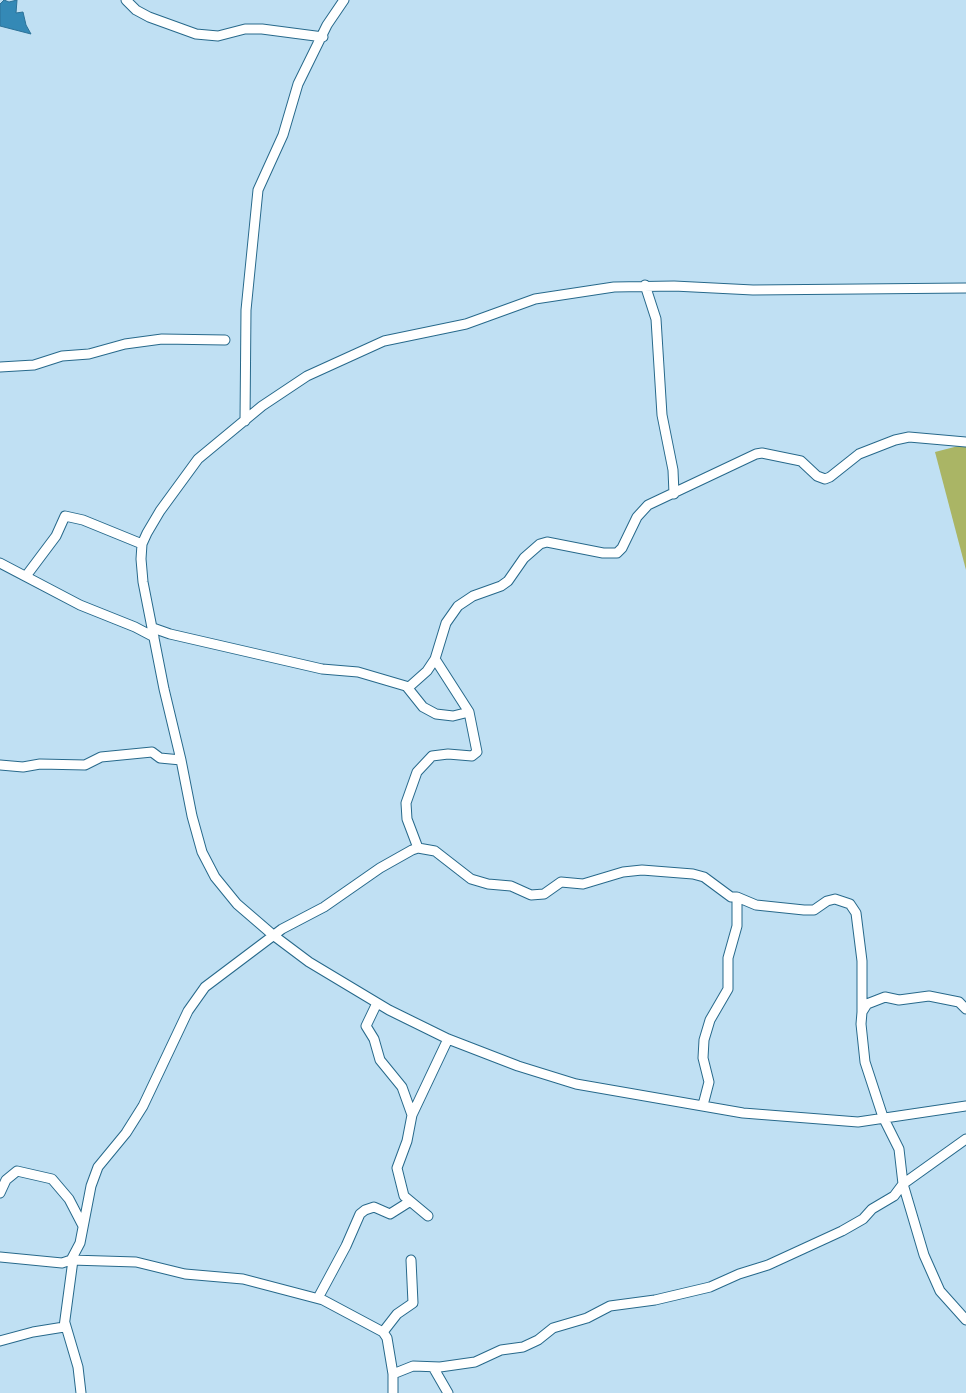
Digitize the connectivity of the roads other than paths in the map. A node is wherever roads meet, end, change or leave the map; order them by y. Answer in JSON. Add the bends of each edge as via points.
{"nodes":[{"id":1,"x":126,"y":0,"type":"edge"},
{"id":2,"x":344,"y":0,"type":"edge"},
{"id":3,"x":323,"y":37,"type":"junction"},
{"id":4,"x":645,"y":285,"type":"junction"},
{"id":5,"x":966,"y":288,"type":"edge"},
{"id":6,"x":225,"y":340,"type":"dead end"},
{"id":7,"x":0,"y":367,"type":"edge"},
{"id":8,"x":245,"y":421,"type":"junction"},
{"id":9,"x":966,"y":442,"type":"edge"},
{"id":10,"x":674,"y":494,"type":"junction"},
{"id":11,"x":142,"y":544,"type":"junction"},
{"id":12,"x":0,"y":563,"type":"edge"},
{"id":13,"x":26,"y":576,"type":"junction"},
{"id":14,"x":153,"y":633,"type":"junction"},
{"id":15,"x":435,"y":659,"type":"junction"},
{"id":16,"x":407,"y":687,"type":"junction"},
{"id":17,"x":469,"y":712,"type":"junction"},
{"id":18,"x":181,"y":760,"type":"junction"},
{"id":19,"x":0,"y":765,"type":"edge"},
{"id":20,"x":418,"y":848,"type":"junction"},
{"id":21,"x":737,"y":897,"type":"junction"},
{"id":22,"x":274,"y":936,"type":"junction"},
{"id":23,"x":377,"y":1003,"type":"junction"},
{"id":24,"x":966,"y":1009,"type":"edge"},
{"id":25,"x":862,"y":1012,"type":"junction"},
{"id":26,"x":448,"y":1039,"type":"junction"},
{"id":27,"x":703,"y":1105,"type":"junction"},
{"id":28,"x":966,"y":1106,"type":"edge"},
{"id":29,"x":412,"y":1114,"type":"junction"},
{"id":30,"x":883,"y":1117,"type":"junction"},
{"id":31,"x":966,"y":1139,"type":"edge"},
{"id":32,"x":903,"y":1184,"type":"junction"},
{"id":33,"x":0,"y":1193,"type":"edge"},
{"id":34,"x":409,"y":1202,"type":"junction"},
{"id":35,"x":428,"y":1216,"type":"dead end"},
{"id":36,"x":83,"y":1226,"type":"junction"},
{"id":37,"x":0,"y":1257,"type":"edge"},
{"id":38,"x":72,"y":1260,"type":"junction"},
{"id":39,"x":411,"y":1260,"type":"dead end"},
{"id":40,"x":318,"y":1298,"type":"junction"},
{"id":41,"x":966,"y":1320,"type":"edge"},
{"id":42,"x":65,"y":1324,"type":"junction"},
{"id":43,"x":382,"y":1332,"type":"junction"},
{"id":44,"x":0,"y":1341,"type":"edge"},
{"id":45,"x":433,"y":1367,"type":"junction"},
{"id":46,"x":393,"y":1374,"type":"junction"},
{"id":47,"x":81,"y":1393,"type":"edge"},
{"id":48,"x":393,"y":1393,"type":"edge"},
{"id":49,"x":448,"y":1393,"type":"edge"}],
"edges":[{"from":1,"to":3,"type":"street","via":[[149,17],[196,34],[218,36],[245,29],[262,29]]},
{"from":2,"to":3,"type":"street","via":[[327,24]]},
{"from":3,"to":8,"type":"street","via":[[298,84],[283,135],[258,190],[246,310]]},
{"from":4,"to":5,"type":"street","via":[[753,290]]},
{"from":4,"to":8,"type":"street","via":[[535,299],[466,324],[384,342],[307,376]]},
{"from":4,"to":10,"type":"street","via":[[656,319],[661,399]]},
{"from":6,"to":7,"type":"street","via":[[162,339],[125,344],[89,354],[62,356],[34,365]]},
{"from":8,"to":11,"type":"street","via":[[196,461],[160,511]]},
{"from":9,"to":10,"type":"street","via":[[910,436],[859,454],[825,479],[801,461],[756,454]]},
{"from":10,"to":15,"type":"street","via":[[642,509],[626,542],[617,552],[603,553],[547,542],[540,544],[524,558],[508,581],[458,606],[446,623]]},
{"from":11,"to":13,"type":"street","via":[[65,516],[56,536]]},
{"from":11,"to":14,"type":"street","via":[[141,570]]},
{"from":12,"to":13,"type":"street"},
{"from":13,"to":14,"type":"street","via":[[80,605]]},
{"from":14,"to":16,"type":"street","via":[[322,669],[358,672]]},
{"from":14,"to":18,"type":"street"},
{"from":15,"to":16,"type":"street","via":[[420,678]]},
{"from":15,"to":17,"type":"street"},
{"from":16,"to":17,"type":"street","via":[[423,707],[436,714],[453,716]]},
{"from":17,"to":20,"type":"street","via":[[476,738],[475,755],[432,756],[412,782],[406,803],[407,819]]},
{"from":18,"to":19,"type":"street","via":[[160,758],[152,752],[101,757],[84,765]]},
{"from":18,"to":22,"type":"street","via":[[192,816],[206,862],[237,904]]},
{"from":20,"to":21,"type":"street","via":[[440,854],[471,879],[511,886],[531,895],[544,894],[561,882],[583,884],[642,870],[693,874],[712,880],[731,897]]},
{"from":20,"to":22,"type":"street","via":[[380,868],[324,907]]},
{"from":21,"to":25,"type":"street","via":[[756,905],[791,910],[814,910],[835,899],[852,906],[856,913],[862,961]]},
{"from":21,"to":27,"type":"street","via":[[736,926],[728,958],[728,989],[710,1020],[704,1040],[703,1058],[708,1082]]},
{"from":22,"to":23,"type":"street","via":[[315,966]]},
{"from":22,"to":36,"type":"street","via":[[204,987],[188,1011],[143,1106],[98,1167]]},
{"from":23,"to":26,"type":"street"},
{"from":23,"to":29,"type":"street","via":[[366,1026],[380,1060],[402,1087]]},
{"from":24,"to":25,"type":"street","via":[[959,1002],[929,996],[899,1000],[885,996],[867,1004]]},
{"from":25,"to":30,"type":"street","via":[[864,1062]]},
{"from":26,"to":27,"type":"street","via":[[576,1084]]},
{"from":26,"to":29,"type":"street"},
{"from":27,"to":30,"type":"street","via":[[743,1113],[858,1122]]},
{"from":28,"to":30,"type":"street","via":[[895,1118]]},
{"from":29,"to":34,"type":"street","via":[[407,1141],[396,1168],[401,1190]]},
{"from":30,"to":32,"type":"street","via":[[899,1149]]},
{"from":31,"to":32,"type":"street"},
{"from":32,"to":41,"type":"street","via":[[923,1251],[937,1284]]},
{"from":32,"to":45,"type":"street","via":[[894,1196],[872,1209],[864,1219],[768,1265],[710,1287],[655,1300],[610,1306],[587,1318],[553,1328],[523,1348],[501,1350],[475,1362]]},
{"from":33,"to":36,"type":"street","via":[[6,1180],[17,1171],[52,1179],[69,1199]]},
{"from":34,"to":35,"type":"street"},
{"from":34,"to":40,"type":"street","via":[[390,1214],[374,1208],[360,1214]]},
{"from":36,"to":38,"type":"street"},
{"from":37,"to":38,"type":"street","via":[[62,1263]]},
{"from":38,"to":40,"type":"street","via":[[136,1262],[185,1274],[243,1278]]},
{"from":38,"to":42,"type":"street"},
{"from":39,"to":43,"type":"street","via":[[413,1304],[397,1314]]},
{"from":40,"to":43,"type":"street"},
{"from":42,"to":44,"type":"street","via":[[59,1329]]},
{"from":42,"to":47,"type":"street","via":[[78,1367]]},
{"from":43,"to":46,"type":"street","via":[[388,1342]]},
{"from":45,"to":46,"type":"street","via":[[413,1366]]},
{"from":45,"to":49,"type":"street"},
{"from":46,"to":48,"type":"street"}]}
